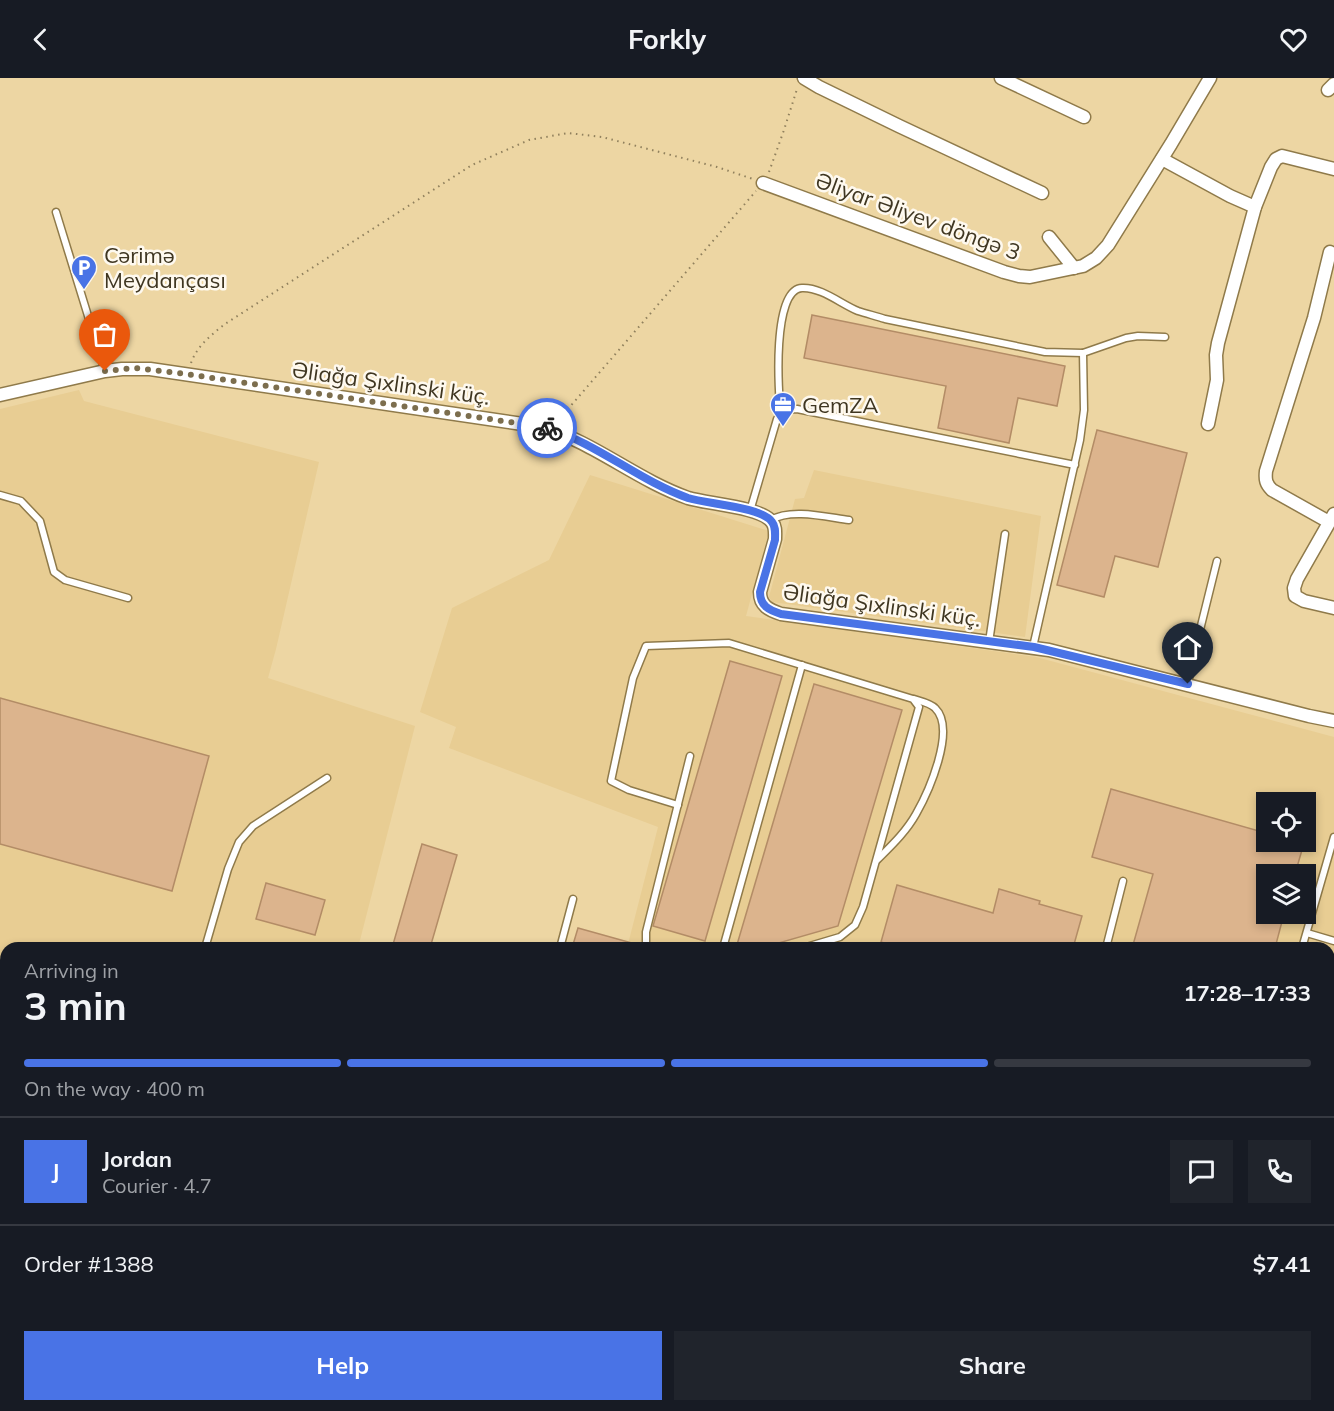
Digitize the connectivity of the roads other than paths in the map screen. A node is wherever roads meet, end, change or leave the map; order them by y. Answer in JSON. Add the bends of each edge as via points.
{"nodes":[{"id":1,"x":1001,"y":78,"type":"edge"},
{"id":2,"x":1210,"y":78,"type":"edge"},
{"id":3,"x":801,"y":83,"type":"edge"},
{"id":4,"x":1084,"y":117,"type":"dead end"},
{"id":5,"x":1162,"y":159,"type":"junction"},
{"id":6,"x":1334,"y":169,"type":"edge"},
{"id":7,"x":763,"y":183,"type":"road end"},
{"id":8,"x":1042,"y":193,"type":"dead end"},
{"id":9,"x":1255,"y":207,"type":"junction"},
{"id":10,"x":56,"y":212,"type":"dead end"},
{"id":11,"x":1049,"y":237,"type":"dead end"},
{"id":12,"x":1330,"y":252,"type":"dead end"},
{"id":13,"x":1074,"y":268,"type":"junction"},
{"id":14,"x":1165,"y":337,"type":"dead end"},
{"id":15,"x":1083,"y":353,"type":"junction"},
{"id":16,"x":105,"y":371,"type":"junction"},
{"id":17,"x":0,"y":395,"type":"edge"},
{"id":18,"x":781,"y":414,"type":"junction"},
{"id":19,"x":1208,"y":424,"type":"dead end"},
{"id":20,"x":1075,"y":465,"type":"junction"},
{"id":21,"x":0,"y":495,"type":"edge"},
{"id":22,"x":750,"y":511,"type":"junction"},
{"id":23,"x":1331,"y":518,"type":"edge"},
{"id":24,"x":771,"y":520,"type":"junction"},
{"id":25,"x":849,"y":520,"type":"dead end"},
{"id":26,"x":1005,"y":534,"type":"dead end"},
{"id":27,"x":1217,"y":561,"type":"dead end"},
{"id":28,"x":128,"y":598,"type":"dead end"},
{"id":29,"x":1334,"y":608,"type":"edge"},
{"id":30,"x":989,"y":642,"type":"junction"},
{"id":31,"x":1034,"y":647,"type":"junction"},
{"id":32,"x":802,"y":665,"type":"junction"},
{"id":33,"x":1188,"y":684,"type":"junction"},
{"id":34,"x":913,"y":699,"type":"junction"},
{"id":35,"x":1334,"y":721,"type":"edge"},
{"id":36,"x":690,"y":756,"type":"dead end"},
{"id":37,"x":327,"y":778,"type":"dead end"},
{"id":38,"x":678,"y":805,"type":"junction"},
{"id":39,"x":1334,"y":837,"type":"edge"},
{"id":40,"x":876,"y":860,"type":"junction"},
{"id":41,"x":1123,"y":881,"type":"dead end"},
{"id":42,"x":573,"y":899,"type":"dead end"},
{"id":43,"x":1307,"y":933,"type":"junction"},
{"id":44,"x":1334,"y":941,"type":"edge"},
{"id":45,"x":207,"y":942,"type":"edge"},
{"id":46,"x":562,"y":942,"type":"edge"},
{"id":47,"x":646,"y":942,"type":"edge"},
{"id":48,"x":725,"y":942,"type":"edge"},
{"id":49,"x":826,"y":942,"type":"edge"},
{"id":50,"x":1108,"y":942,"type":"edge"},
{"id":51,"x":1304,"y":942,"type":"edge"}],
"edges":[{"from":1,"to":4,"type":"street"},
{"from":2,"to":5,"type":"street","name":"Əliyar Əliyev döngə 3"},
{"from":3,"to":8,"type":"street","via":[[819,87]]},
{"from":5,"to":9,"type":"street"},
{"from":5,"to":13,"type":"street","name":"Əliyar Əliyev döngə 3","via":[[1108,245],[1096,258]]},
{"from":6,"to":9,"type":"street","via":[[1282,156],[1271,167]]},
{"from":7,"to":13,"type":"street","name":"Əliyar Əliyev döngə 3","via":[[1004,272],[1030,277]]},
{"from":9,"to":19,"type":"street","via":[[1218,343],[1217,380]]},
{"from":10,"to":16,"type":"lane"},
{"from":11,"to":13,"type":"street"},
{"from":12,"to":23,"type":"street","via":[[1266,479],[1272,490]]},
{"from":14,"to":15,"type":"lane","via":[[1126,338]]},
{"from":15,"to":18,"type":"lane","via":[[1045,352],[896,321],[859,311],[810,288],[799,288],[788,298],[779,337]]},
{"from":15,"to":20,"type":"lane","via":[[1084,410]]},
{"from":16,"to":17,"type":"street","name":"Əliağa Şıxlinski küç."},
{"from":16,"to":22,"type":"street","name":"Əliağa Şıxlinski küç.","via":[[134,368],[186,374],[530,425],[580,441],[672,491]]},
{"from":18,"to":20,"type":"lane","via":[[797,409]]},
{"from":18,"to":22,"type":"lane"},
{"from":20,"to":31,"type":"lane"},
{"from":21,"to":28,"type":"lane","via":[[21,501],[40,521],[54,572],[65,580]]},
{"from":22,"to":24,"type":"street","name":"Əliağa Şıxlinski küç."},
{"from":23,"to":29,"type":"street","via":[[1294,588],[1295,596],[1304,601]]},
{"from":24,"to":25,"type":"lane","via":[[792,514]]},
{"from":24,"to":30,"type":"street","name":"Əliağa Şıxlinski küç.","via":[[775,540],[760,599],[772,611]]},
{"from":26,"to":30,"type":"lane"},
{"from":27,"to":33,"type":"lane"},
{"from":30,"to":31,"type":"street","name":"Əliağa Şıxlinski küç."},
{"from":31,"to":33,"type":"street","name":"Əliağa Şıxlinski küç."},
{"from":32,"to":34,"type":"lane"},
{"from":32,"to":38,"type":"lane","via":[[729,643],[646,646],[633,678],[611,781]]},
{"from":32,"to":48,"type":"lane"},
{"from":33,"to":35,"type":"street","name":"Əliağa Şıxlinski küç."},
{"from":34,"to":40,"type":"lane","via":[[919,707]]},
{"from":34,"to":40,"type":"lane","via":[[935,708],[940,716],[940,754],[916,815]]},
{"from":36,"to":38,"type":"lane"},
{"from":37,"to":45,"type":"lane","via":[[253,826],[239,842]]},
{"from":38,"to":47,"type":"lane"},
{"from":39,"to":43,"type":"lane"},
{"from":40,"to":49,"type":"lane","via":[[855,925],[840,938]]},
{"from":41,"to":50,"type":"lane"},
{"from":42,"to":46,"type":"lane"},
{"from":43,"to":44,"type":"lane"},
{"from":43,"to":51,"type":"lane"}]}
